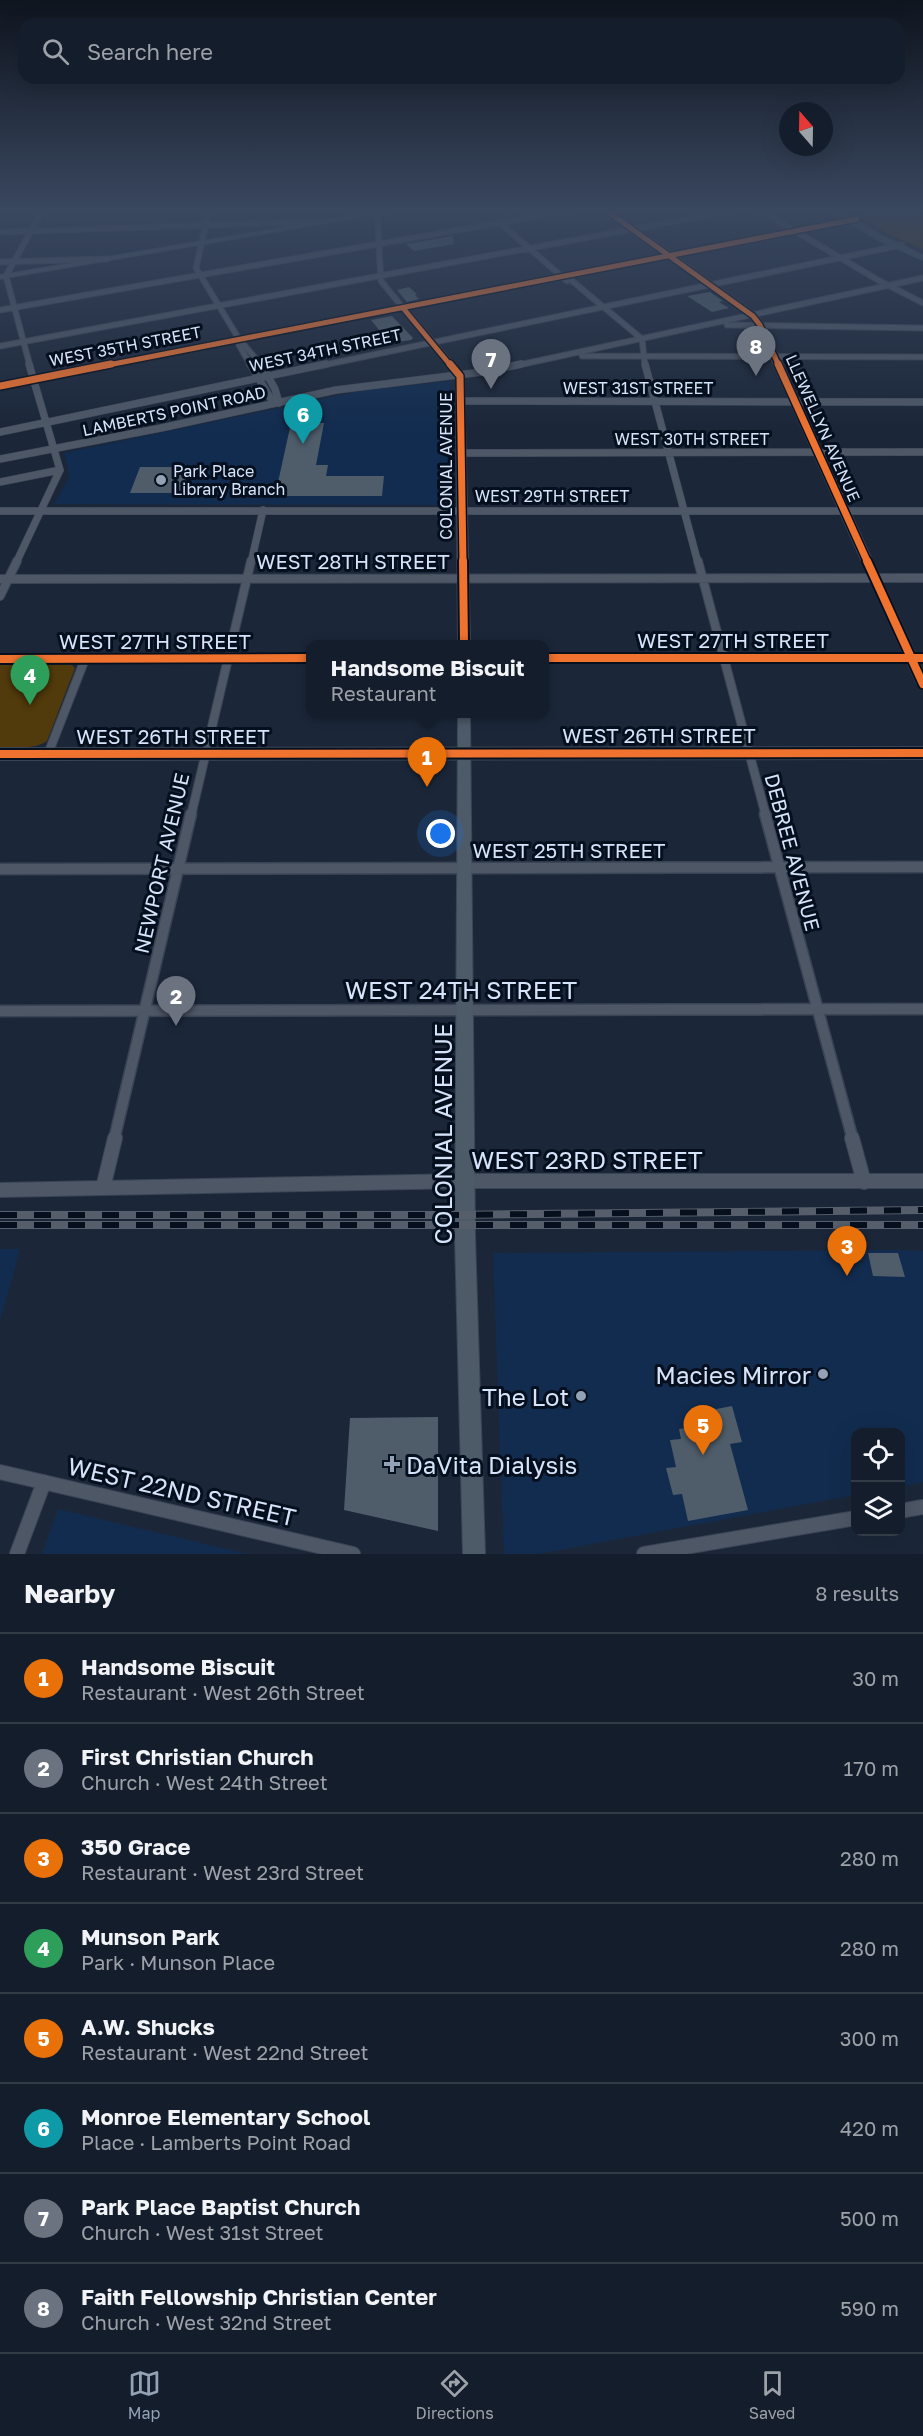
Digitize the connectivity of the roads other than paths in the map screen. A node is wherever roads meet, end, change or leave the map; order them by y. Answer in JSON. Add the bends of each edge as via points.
{"nodes":[{"id":1,"x":5,"y":284,"type":"edge"},
{"id":2,"x":152,"y":284,"type":"edge"},
{"id":3,"x":206,"y":284,"type":"edge"},
{"id":4,"x":340,"y":284,"type":"edge"},
{"id":5,"x":383,"y":284,"type":"edge"},
{"id":6,"x":526,"y":284,"type":"edge"},
{"id":7,"x":573,"y":284,"type":"edge"},
{"id":8,"x":711,"y":284,"type":"joint"},
{"id":9,"x":885,"y":284,"type":"edge"},
{"id":10,"x":900,"y":284,"type":"edge"},
{"id":11,"x":889,"y":286,"type":"junction"},
{"id":12,"x":923,"y":303,"type":"edge"},
{"id":13,"x":219,"y":306,"type":"junction"},
{"id":14,"x":601,"y":307,"type":"junction"},
{"id":15,"x":13,"y":308,"type":"junction"},
{"id":16,"x":403,"y":308,"type":"junction"},
{"id":17,"x":0,"y":310,"type":"edge"},
{"id":18,"x":753,"y":316,"type":"junction"},
{"id":19,"x":710,"y":325,"type":"junction"},
{"id":20,"x":760,"y":325,"type":"junction"},
{"id":21,"x":923,"y":328,"type":"edge"},
{"id":22,"x":239,"y":339,"type":"junction"},
{"id":23,"x":639,"y":340,"type":"junction"},
{"id":24,"x":23,"y":342,"type":"junction"},
{"id":25,"x":433,"y":342,"type":"junction"},
{"id":26,"x":0,"y":346,"type":"edge"},
{"id":27,"x":567,"y":356,"type":"junction"},
{"id":28,"x":643,"y":357,"type":"junction"},
{"id":29,"x":775,"y":357,"type":"junction"},
{"id":30,"x":923,"y":357,"type":"edge"},
{"id":31,"x":267,"y":376,"type":"junction"},
{"id":32,"x":460,"y":376,"type":"junction"},
{"id":33,"x":259,"y":378,"type":"junction"},
{"id":34,"x":33,"y":380,"type":"junction"},
{"id":35,"x":0,"y":386,"type":"edge"},
{"id":36,"x":462,"y":401,"type":"junction"},
{"id":37,"x":655,"y":402,"type":"junction"},
{"id":38,"x":795,"y":402,"type":"junction"},
{"id":39,"x":923,"y":402,"type":"edge"},
{"id":40,"x":279,"y":403,"type":"junction"},
{"id":41,"x":46,"y":422,"type":"junction"},
{"id":42,"x":0,"y":432,"type":"edge"},
{"id":43,"x":54,"y":449,"type":"junction"},
{"id":44,"x":818,"y":452,"type":"junction"},
{"id":45,"x":923,"y":452,"type":"edge"},
{"id":46,"x":462,"y":453,"type":"junction"},
{"id":47,"x":668,"y":453,"type":"junction"},
{"id":48,"x":0,"y":459,"type":"edge"},
{"id":49,"x":60,"y":470,"type":"junction"},
{"id":50,"x":0,"y":482,"type":"edge"},
{"id":51,"x":263,"y":510,"type":"junction"},
{"id":52,"x":0,"y":511,"type":"edge"},
{"id":53,"x":42,"y":511,"type":"junction"},
{"id":54,"x":462,"y":511,"type":"junction"},
{"id":55,"x":684,"y":511,"type":"junction"},
{"id":56,"x":844,"y":511,"type":"junction"},
{"id":57,"x":923,"y":511,"type":"edge"},
{"id":58,"x":875,"y":578,"type":"junction"},
{"id":59,"x":923,"y":578,"type":"edge"},
{"id":60,"x":4,"y":579,"type":"edge"},
{"id":61,"x":246,"y":579,"type":"junction"},
{"id":62,"x":462,"y":579,"type":"junction"},
{"id":63,"x":702,"y":579,"type":"junction"},
{"id":64,"x":0,"y":596,"type":"edge"},
{"id":65,"x":464,"y":640,"type":"edge"},
{"id":66,"x":228,"y":658,"type":"junction"},
{"id":67,"x":306,"y":658,"type":"edge"},
{"id":68,"x":549,"y":658,"type":"edge"},
{"id":69,"x":723,"y":658,"type":"junction"},
{"id":70,"x":917,"y":658,"type":"edge"},
{"id":71,"x":0,"y":659,"type":"edge"},
{"id":72,"x":85,"y":659,"type":"junction"},
{"id":73,"x":923,"y":684,"type":"edge"},
{"id":74,"x":464,"y":718,"type":"edge"},
{"id":75,"x":465,"y":753,"type":"junction"},
{"id":76,"x":748,"y":753,"type":"junction"},
{"id":77,"x":923,"y":753,"type":"edge"},
{"id":78,"x":0,"y":754,"type":"edge"},
{"id":79,"x":48,"y":754,"type":"junction"},
{"id":80,"x":205,"y":754,"type":"junction"},
{"id":81,"x":923,"y":867,"type":"edge"},
{"id":82,"x":465,"y":868,"type":"junction"},
{"id":83,"x":778,"y":868,"type":"junction"},
{"id":84,"x":0,"y":869,"type":"edge"},
{"id":85,"x":178,"y":869,"type":"junction"},
{"id":86,"x":816,"y":1009,"type":"junction"},
{"id":87,"x":923,"y":1009,"type":"edge"},
{"id":88,"x":145,"y":1010,"type":"junction"},
{"id":89,"x":466,"y":1010,"type":"junction"},
{"id":90,"x":0,"y":1011,"type":"edge"},
{"id":91,"x":465,"y":1181,"type":"junction"},
{"id":92,"x":923,"y":1181,"type":"edge"},
{"id":93,"x":864,"y":1182,"type":"junction"},
{"id":94,"x":103,"y":1188,"type":"junction"},
{"id":95,"x":0,"y":1190,"type":"edge"},
{"id":96,"x":0,"y":1472,"type":"edge"},
{"id":97,"x":44,"y":1482,"type":"junction"},
{"id":98,"x":923,"y":1507,"type":"edge"},
{"id":99,"x":905,"y":1510,"type":"edge"},
{"id":100,"x":851,"y":1519,"type":"edge"},
{"id":101,"x":17,"y":1554,"type":"edge"},
{"id":102,"x":353,"y":1554,"type":"edge"},
{"id":103,"x":474,"y":1554,"type":"edge"},
{"id":104,"x":644,"y":1554,"type":"edge"}],
"edges":[{"from":1,"to":15,"type":"street"},
{"from":2,"to":15,"type":"street"},
{"from":3,"to":13,"type":"street"},
{"from":4,"to":13,"type":"street"},
{"from":5,"to":16,"type":"street","name":"COLONIAL AVENUE"},
{"from":6,"to":16,"type":"street","name":"WEST 35TH STREET"},
{"from":7,"to":14,"type":"street","name":"DEBREE AVENUE"},
{"from":8,"to":14,"type":"street","name":"WEST 34TH STREET"},
{"from":8,"to":18,"type":"street","name":"LLEWELLYN AVENUE"},
{"from":9,"to":11,"type":"street"},
{"from":10,"to":11,"type":"street"},
{"from":11,"to":12,"type":"street"},
{"from":11,"to":18,"type":"street"},
{"from":13,"to":22,"type":"street"},
{"from":13,"to":24,"type":"street"},
{"from":14,"to":23,"type":"street","name":"DEBREE AVENUE"},
{"from":14,"to":25,"type":"street","name":"WEST 34TH STREET"},
{"from":15,"to":17,"type":"street"},
{"from":15,"to":24,"type":"street"},
{"from":16,"to":22,"type":"street","name":"WEST 35TH STREET"},
{"from":16,"to":25,"type":"street","name":"COLONIAL AVENUE"},
{"from":18,"to":19,"type":"street"},
{"from":18,"to":20,"type":"street","name":"LLEWELLYN AVENUE"},
{"from":19,"to":20,"type":"street"},
{"from":19,"to":23,"type":"street"},
{"from":20,"to":21,"type":"street"},
{"from":20,"to":29,"type":"street","name":"LLEWELLYN AVENUE"},
{"from":22,"to":31,"type":"street"},
{"from":22,"to":33,"type":"street"},
{"from":22,"to":34,"type":"street","name":"WEST 35TH STREET"},
{"from":23,"to":27,"type":"street"},
{"from":23,"to":28,"type":"street","name":"DEBREE AVENUE","via":[[638,352]]},
{"from":24,"to":26,"type":"street"},
{"from":24,"to":34,"type":"street"},
{"from":25,"to":31,"type":"street","name":"WEST 34TH STREET"},
{"from":25,"to":32,"type":"street","name":"COLONIAL AVENUE"},
{"from":27,"to":28,"type":"street"},
{"from":27,"to":32,"type":"street","name":"LAMBERTS POINT ROAD"},
{"from":28,"to":29,"type":"street"},
{"from":28,"to":37,"type":"street","name":"DEBREE AVENUE"},
{"from":29,"to":30,"type":"street"},
{"from":29,"to":38,"type":"street","name":"LLEWELLYN AVENUE"},
{"from":31,"to":33,"type":"street","name":"WEST 34TH STREET"},
{"from":31,"to":40,"type":"street"},
{"from":32,"to":36,"type":"street","name":"COLONIAL AVENUE"},
{"from":32,"to":40,"type":"street","name":"LAMBERTS POINT ROAD","via":[[357,387]]},
{"from":33,"to":40,"type":"street","via":[[271,399]]},
{"from":33,"to":41,"type":"street","name":"WEST 34TH STREET"},
{"from":34,"to":35,"type":"street","name":"WEST 35TH STREET"},
{"from":34,"to":41,"type":"street"},
{"from":36,"to":37,"type":"street","name":"WEST 31ST STREET"},
{"from":36,"to":46,"type":"street","name":"COLONIAL AVENUE"},
{"from":37,"to":38,"type":"street","name":"WEST 31ST STREET"},
{"from":37,"to":47,"type":"street","name":"DEBREE AVENUE"},
{"from":38,"to":39,"type":"street","name":"WEST 31ST STREET"},
{"from":38,"to":44,"type":"street","name":"LLEWELLYN AVENUE"},
{"from":40,"to":43,"type":"street","name":"LAMBERTS POINT ROAD"},
{"from":41,"to":42,"type":"street","name":"WEST 34TH STREET"},
{"from":41,"to":43,"type":"street"},
{"from":43,"to":48,"type":"street","name":"LAMBERTS POINT ROAD"},
{"from":43,"to":49,"type":"street"},
{"from":44,"to":45,"type":"street","name":"WEST 30TH STREET"},
{"from":44,"to":47,"type":"street","name":"WEST 30TH STREET"},
{"from":44,"to":56,"type":"street","name":"LLEWELLYN AVENUE"},
{"from":46,"to":47,"type":"street","name":"WEST 30TH STREET"},
{"from":46,"to":54,"type":"street","name":"COLONIAL AVENUE"},
{"from":47,"to":55,"type":"street","name":"DEBREE AVENUE"},
{"from":49,"to":50,"type":"street"},
{"from":49,"to":53,"type":"street"},
{"from":51,"to":53,"type":"street","name":"WEST 29TH STREET"},
{"from":51,"to":54,"type":"street","name":"WEST 29TH STREET"},
{"from":51,"to":61,"type":"street","name":"NEWPORT AVENUE"},
{"from":52,"to":53,"type":"street","name":"WEST 29TH STREET"},
{"from":53,"to":60,"type":"street"},
{"from":54,"to":55,"type":"street","name":"WEST 29TH STREET"},
{"from":54,"to":62,"type":"street","name":"COLONIAL AVENUE"},
{"from":55,"to":56,"type":"street","name":"WEST 29TH STREET"},
{"from":55,"to":63,"type":"street","name":"DEBREE AVENUE"},
{"from":56,"to":57,"type":"street","name":"WEST 29TH STREET"},
{"from":56,"to":58,"type":"street","name":"LLEWELLYN AVENUE"},
{"from":58,"to":59,"type":"street","name":"WEST 28TH STREET"},
{"from":58,"to":63,"type":"street","name":"WEST 28TH STREET"},
{"from":58,"to":70,"type":"street","name":"LLEWELLYN AVENUE"},
{"from":60,"to":61,"type":"street","name":"WEST 28TH STREET"},
{"from":60,"to":64,"type":"street"},
{"from":61,"to":62,"type":"street","name":"WEST 28TH STREET"},
{"from":61,"to":66,"type":"street","name":"NEWPORT AVENUE"},
{"from":62,"to":63,"type":"street","name":"WEST 28TH STREET"},
{"from":62,"to":65,"type":"street","name":"COLONIAL AVENUE"},
{"from":63,"to":69,"type":"street","name":"DEBREE AVENUE"},
{"from":66,"to":67,"type":"main road","name":"WEST 27TH STREET"},
{"from":66,"to":72,"type":"main road","name":"WEST 27TH STREET"},
{"from":66,"to":80,"type":"street","name":"NEWPORT AVENUE"},
{"from":68,"to":69,"type":"main road","name":"WEST 27TH STREET"},
{"from":69,"to":70,"type":"main road","name":"WEST 27TH STREET"},
{"from":69,"to":76,"type":"street","name":"DEBREE AVENUE"},
{"from":70,"to":73,"type":"street","name":"LLEWELLYN AVENUE"},
{"from":71,"to":72,"type":"main road","name":"WEST 27TH STREET"},
{"from":72,"to":79,"type":"street"},
{"from":74,"to":75,"type":"street","name":"COLONIAL AVENUE"},
{"from":75,"to":76,"type":"main road","name":"WEST 26TH STREET"},
{"from":75,"to":80,"type":"main road","name":"WEST 26TH STREET"},
{"from":75,"to":82,"type":"street","name":"COLONIAL AVENUE"},
{"from":76,"to":77,"type":"main road","name":"WEST 26TH STREET"},
{"from":76,"to":83,"type":"street","name":"DEBREE AVENUE"},
{"from":78,"to":79,"type":"main road","name":"WEST 26TH STREET"},
{"from":79,"to":80,"type":"main road","name":"WEST 26TH STREET"},
{"from":80,"to":85,"type":"street","name":"NEWPORT AVENUE"},
{"from":81,"to":83,"type":"street","name":"WEST 25TH STREET"},
{"from":82,"to":83,"type":"street","name":"WEST 25TH STREET"},
{"from":82,"to":85,"type":"street","name":"WEST 25TH STREET"},
{"from":82,"to":89,"type":"street","name":"COLONIAL AVENUE"},
{"from":83,"to":86,"type":"street","name":"DEBREE AVENUE"},
{"from":84,"to":85,"type":"street","name":"WEST 25TH STREET"},
{"from":85,"to":88,"type":"street","name":"NEWPORT AVENUE"},
{"from":86,"to":87,"type":"street","name":"WEST 24TH STREET"},
{"from":86,"to":89,"type":"street","name":"WEST 24TH STREET"},
{"from":86,"to":93,"type":"street","name":"DEBREE AVENUE"},
{"from":88,"to":89,"type":"street","name":"WEST 24TH STREET"},
{"from":88,"to":90,"type":"street","name":"WEST 24TH STREET"},
{"from":88,"to":94,"type":"street","name":"NEWPORT AVENUE"},
{"from":89,"to":91,"type":"street","name":"COLONIAL AVENUE"},
{"from":91,"to":93,"type":"street","name":"WEST 23RD STREET"},
{"from":91,"to":94,"type":"street","name":"WEST 23RD STREET"},
{"from":91,"to":103,"type":"street","name":"COLONIAL AVENUE"},
{"from":92,"to":93,"type":"street","name":"WEST 23RD STREET"},
{"from":94,"to":95,"type":"street","name":"WEST 23RD STREET"},
{"from":96,"to":97,"type":"street","name":"WEST 22ND STREET"},
{"from":97,"to":101,"type":"street"},
{"from":97,"to":102,"type":"street","name":"WEST 22ND STREET"},
{"from":98,"to":99,"type":"street"},
{"from":100,"to":104,"type":"street"}]}
